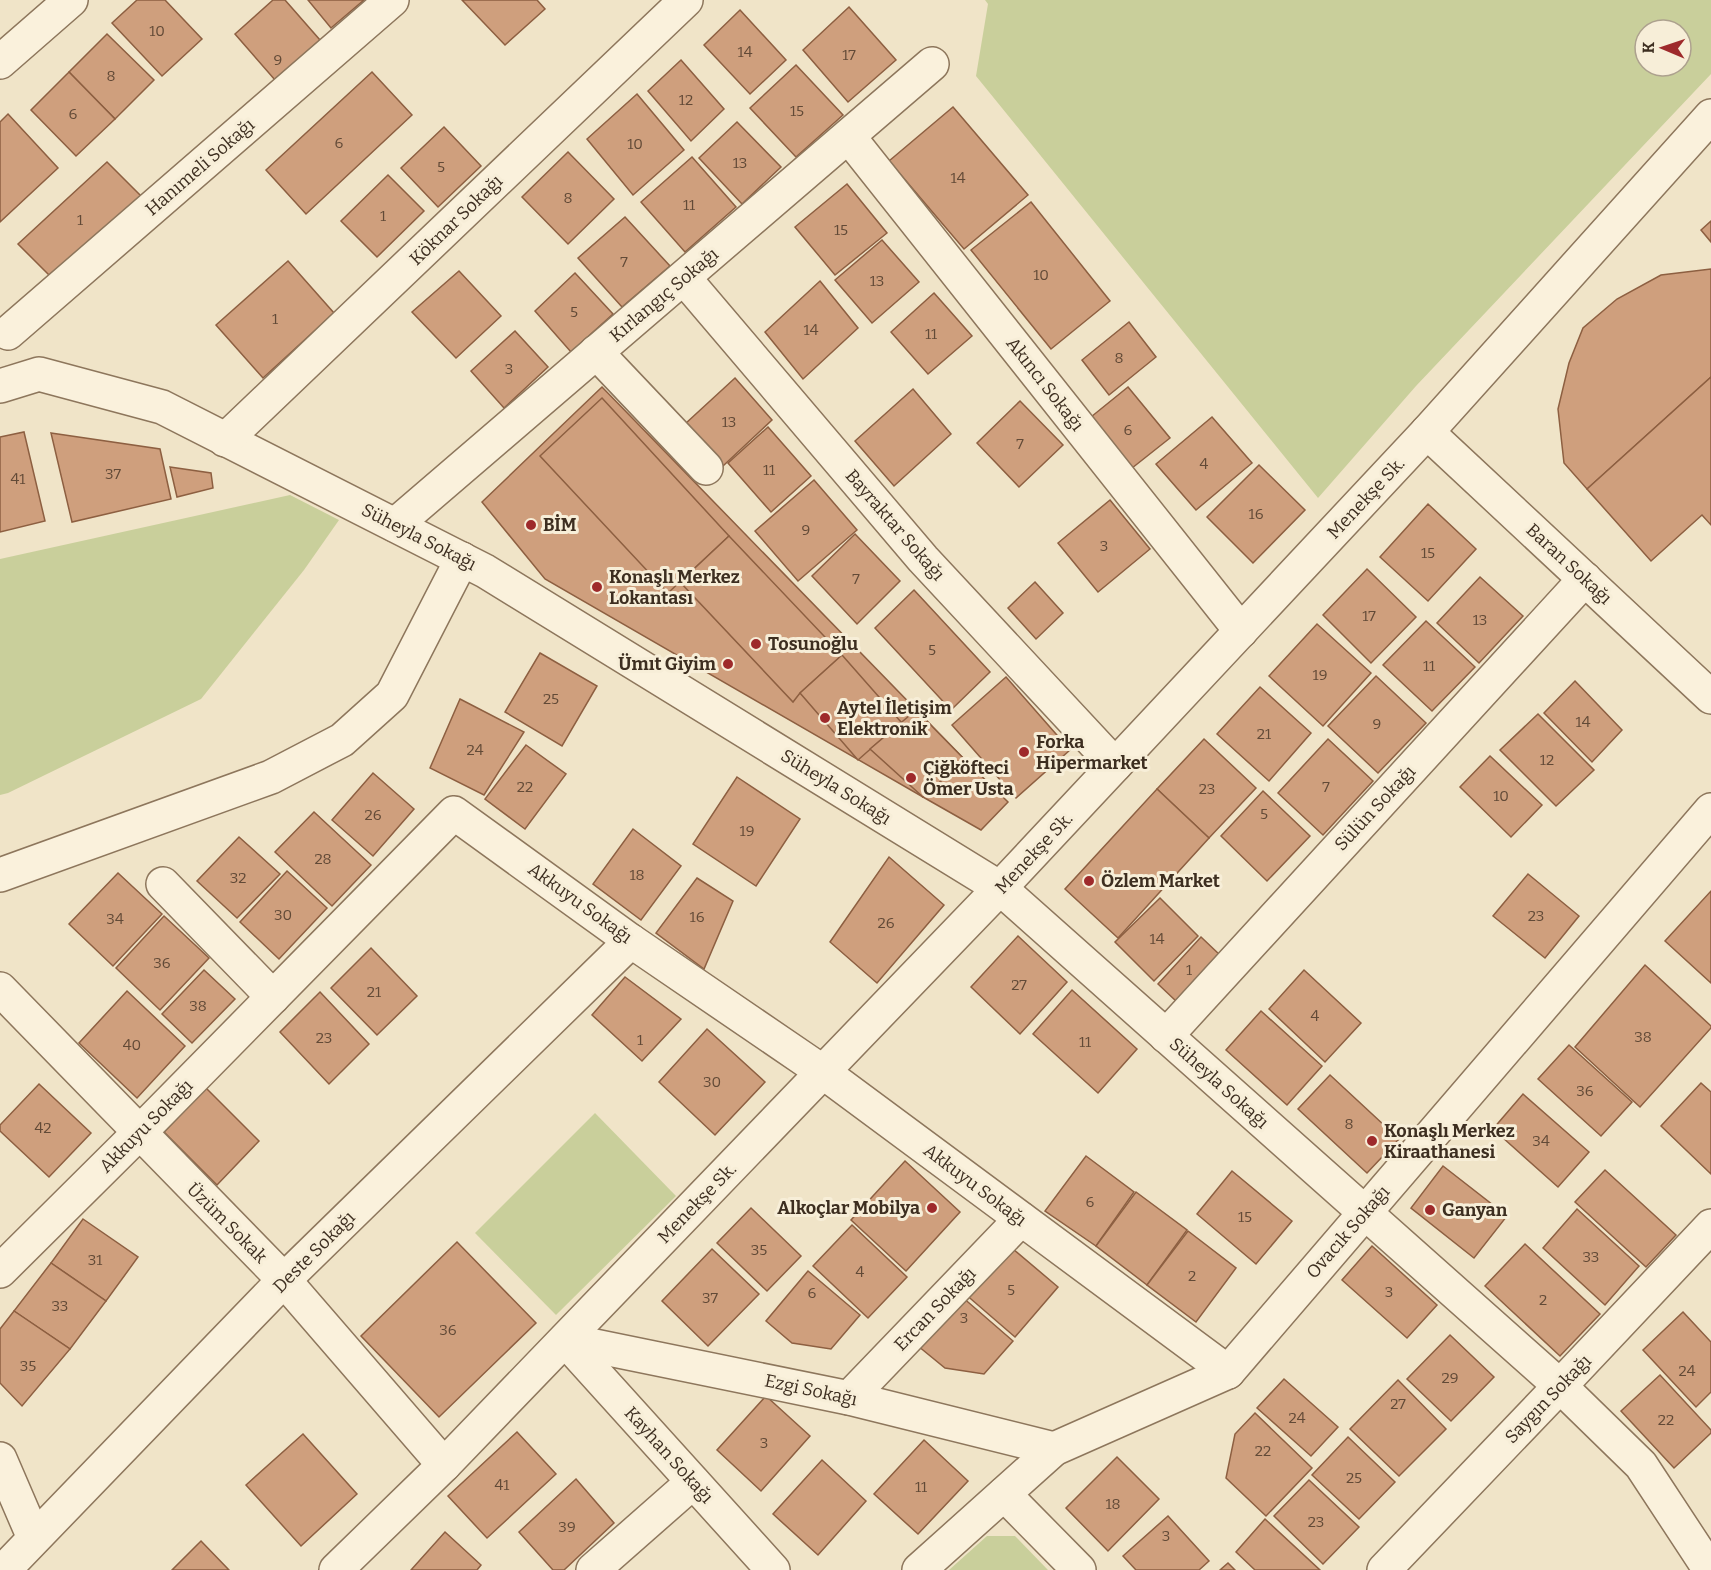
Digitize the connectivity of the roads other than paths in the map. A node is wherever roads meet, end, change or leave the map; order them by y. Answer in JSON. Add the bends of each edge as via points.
{"nodes":[{"id":1,"x":71,"y":0,"type":"edge"},
{"id":2,"x":392,"y":0,"type":"edge"},
{"id":3,"x":686,"y":0,"type":"edge"},
{"id":4,"x":0,"y":62,"type":"edge"},
{"id":5,"x":932,"y":64,"type":"dead end"},
{"id":6,"x":1711,"y":116,"type":"edge"},
{"id":7,"x":849,"y":137,"type":"junction"},
{"id":8,"x":684,"y":278,"type":"junction"},
{"id":9,"x":4,"y":328,"type":"edge"},
{"id":10,"x":596,"y":352,"type":"junction"},
{"id":11,"x":39,"y":374,"type":"junction"},
{"id":12,"x":0,"y":386,"type":"edge"},
{"id":13,"x":1427,"y":432,"type":"junction"},
{"id":14,"x":225,"y":440,"type":"junction"},
{"id":15,"x":705,"y":468,"type":"dead end"},
{"id":16,"x":395,"y":525,"type":"junction"},
{"id":17,"x":462,"y":559,"type":"junction"},
{"id":18,"x":1585,"y":579,"type":"junction"},
{"id":19,"x":1241,"y":631,"type":"junction"},
{"id":20,"x":1711,"y":697,"type":"edge"},
{"id":21,"x":1115,"y":765,"type":"junction"},
{"id":22,"x":1711,"y":810,"type":"edge"},
{"id":23,"x":0,"y":875,"type":"edge"},
{"id":24,"x":164,"y":884,"type":"dead end"},
{"id":25,"x":1000,"y":888,"type":"junction"},
{"id":26,"x":632,"y":941,"type":"junction"},
{"id":27,"x":0,"y":989,"type":"edge"},
{"id":28,"x":273,"y":997,"type":"junction"},
{"id":29,"x":1166,"y":1036,"type":"junction"},
{"id":30,"x":823,"y":1072,"type":"junction"},
{"id":31,"x":139,"y":1133,"type":"junction"},
{"id":32,"x":1365,"y":1212,"type":"junction"},
{"id":33,"x":1021,"y":1219,"type":"junction"},
{"id":34,"x":1711,"y":1226,"type":"edge"},
{"id":35,"x":0,"y":1271,"type":"edge"},
{"id":36,"x":284,"y":1280,"type":"junction"},
{"id":37,"x":565,"y":1340,"type":"junction"},
{"id":38,"x":1228,"y":1372,"type":"junction"},
{"id":39,"x":1560,"y":1386,"type":"junction"},
{"id":40,"x":849,"y":1398,"type":"junction"},
{"id":41,"x":1054,"y":1449,"type":"junction"},
{"id":42,"x":0,"y":1460,"type":"edge"},
{"id":43,"x":444,"y":1465,"type":"junction"},
{"id":44,"x":693,"y":1482,"type":"junction"},
{"id":45,"x":1004,"y":1494,"type":"junction"},
{"id":46,"x":34,"y":1538,"type":"junction"},
{"id":47,"x":1402,"y":1564,"type":"edge"},
{"id":48,"x":4,"y":1570,"type":"edge"},
{"id":49,"x":336,"y":1570,"type":"edge"},
{"id":50,"x":593,"y":1570,"type":"edge"},
{"id":51,"x":773,"y":1570,"type":"edge"},
{"id":52,"x":919,"y":1570,"type":"edge"},
{"id":53,"x":1079,"y":1570,"type":"edge"},
{"id":54,"x":1710,"y":1570,"type":"edge"}],
"edges":[{"from":1,"to":4,"type":"street"},
{"from":2,"to":9,"type":"street","name":"Hanımeli Sokağı"},
{"from":3,"to":14,"type":"street","name":"Köknar Sokağı"},
{"from":5,"to":7,"type":"street","name":"Kırlangıç Sokağı"},
{"from":6,"to":13,"type":"street","name":"Menekşe Sk."},
{"from":7,"to":8,"type":"street","name":"Kırlangıç Sokağı"},
{"from":7,"to":19,"type":"street","name":"Akıncı Sokağı"},
{"from":8,"to":10,"type":"street","name":"Kırlangıç Sokağı"},
{"from":8,"to":21,"type":"street","name":"Bayraktar Sokağı","via":[[923,560]]},
{"from":9,"to":11,"type":"street"},
{"from":10,"to":15,"type":"street"},
{"from":10,"to":16,"type":"street","name":"Kırlangıç Sokağı"},
{"from":11,"to":12,"type":"street"},
{"from":11,"to":14,"type":"street","name":"Süheyla Sokağı","via":[[162,407]]},
{"from":13,"to":18,"type":"street","name":"Baran Sokağı"},
{"from":13,"to":19,"type":"street","name":"Menekşe Sk."},
{"from":14,"to":16,"type":"street","name":"Süheyla Sokağı"},
{"from":16,"to":17,"type":"street","name":"Süheyla Sokağı"},
{"from":17,"to":23,"type":"street","via":[[392,695],[342,740],[271,777]]},
{"from":17,"to":25,"type":"street","name":"Süheyla Sokağı"},
{"from":18,"to":20,"type":"street","name":"Baran Sokağı"},
{"from":18,"to":29,"type":"street","name":"Sülün Sokağı"},
{"from":19,"to":21,"type":"street","name":"Menekşe Sk."},
{"from":21,"to":25,"type":"street","name":"Menekşe Sk."},
{"from":22,"to":32,"type":"street","name":"Ovacık Sokağı"},
{"from":24,"to":28,"type":"street"},
{"from":25,"to":29,"type":"street","name":"Süheyla Sokağı"},
{"from":25,"to":30,"type":"street","name":"Menekşe Sk."},
{"from":26,"to":28,"type":"street","name":"Akkuyu Sokağı","via":[[454,813]]},
{"from":26,"to":30,"type":"street","name":"Akkuyu Sokağı"},
{"from":26,"to":36,"type":"street","name":"Deste Sokağı"},
{"from":27,"to":31,"type":"street","name":"Üzüm Sokak"},
{"from":28,"to":31,"type":"street","name":"Akkuyu Sokağı"},
{"from":29,"to":32,"type":"street","name":"Süheyla Sokağı"},
{"from":30,"to":33,"type":"street","name":"Akkuyu Sokağı"},
{"from":30,"to":37,"type":"street","name":"Menekşe Sk."},
{"from":31,"to":35,"type":"street","name":"Akkuyu Sokağı"},
{"from":31,"to":36,"type":"street","name":"Üzüm Sokak"},
{"from":32,"to":38,"type":"street","name":"Ovacık Sokağı"},
{"from":32,"to":39,"type":"street","name":"Süheyla Sokağı"},
{"from":33,"to":38,"type":"street","name":"Akkuyu Sokağı"},
{"from":33,"to":40,"type":"street","name":"Ercan Sokağı"},
{"from":34,"to":39,"type":"street","name":"Saygın Sokağı"},
{"from":36,"to":43,"type":"street","name":"Üzüm Sokak"},
{"from":36,"to":46,"type":"street","name":"Deste Sokağı"},
{"from":37,"to":40,"type":"street","name":"Ezgi Sokağı"},
{"from":37,"to":43,"type":"street","name":"Menekşe Sk."},
{"from":37,"to":44,"type":"street","name":"Kayhan Sokağı"},
{"from":38,"to":41,"type":"street","name":"Ovacık Sokağı"},
{"from":39,"to":47,"type":"street","name":"Saygın Sokağı"},
{"from":39,"to":54,"type":"street","name":"Süheyla Sokağı","via":[[1641,1466]]},
{"from":40,"to":41,"type":"street","name":"Ezgi Sokağı"},
{"from":41,"to":45,"type":"street","name":"Ovacık Sokağı"},
{"from":42,"to":46,"type":"street"},
{"from":43,"to":49,"type":"street","name":"Menekşe Sk."},
{"from":44,"to":50,"type":"street"},
{"from":44,"to":51,"type":"street","name":"Kayhan Sokağı"},
{"from":45,"to":52,"type":"street","name":"Ovacık Sokağı"},
{"from":45,"to":53,"type":"street"},
{"from":46,"to":48,"type":"street","name":"Deste Sokağı"}]}
